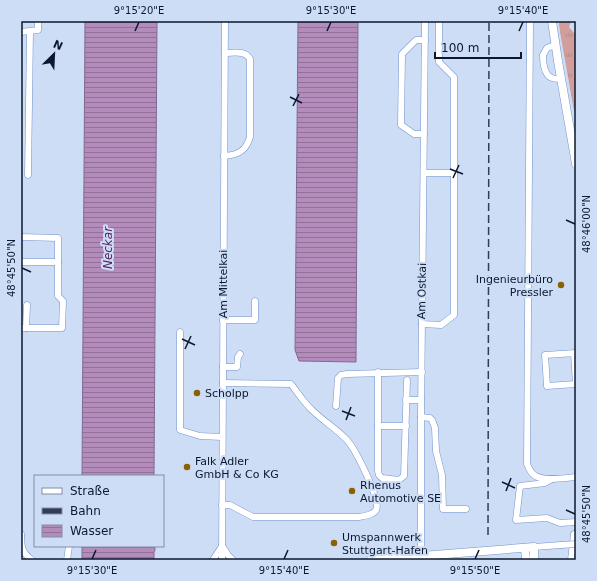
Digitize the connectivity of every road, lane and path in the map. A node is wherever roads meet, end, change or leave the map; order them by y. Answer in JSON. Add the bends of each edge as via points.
{"nodes":[{"id":1,"x":38,"y":21,"type":"edge"},
{"id":2,"x":225,"y":21,"type":"edge"},
{"id":3,"x":425,"y":21,"type":"edge"},
{"id":4,"x":439,"y":21,"type":"edge"},
{"id":5,"x":530,"y":21,"type":"edge"},
{"id":6,"x":552,"y":21,"type":"edge"},
{"id":7,"x":21,"y":32,"type":"edge"},
{"id":8,"x":30,"y":32,"type":"junction"},
{"id":9,"x":425,"y":40,"type":"junction"},
{"id":10,"x":555,"y":45,"type":"junction"},
{"id":11,"x":225,"y":53,"type":"junction"},
{"id":12,"x":561,"y":78,"type":"junction"},
{"id":13,"x":21,"y":115,"type":"edge"},
{"id":14,"x":28,"y":115,"type":"junction"},
{"id":15,"x":424,"y":134,"type":"junction"},
{"id":16,"x":224,"y":156,"type":"junction"},
{"id":17,"x":576,"y":164,"type":"edge"},
{"id":18,"x":424,"y":173,"type":"junction"},
{"id":19,"x":454,"y":173,"type":"junction"},
{"id":20,"x":28,"y":175,"type":"dead end"},
{"id":21,"x":21,"y":237,"type":"edge"},
{"id":22,"x":21,"y":262,"type":"edge"},
{"id":23,"x":58,"y":262,"type":"junction"},
{"id":24,"x":255,"y":301,"type":"dead end"},
{"id":25,"x":27,"y":305,"type":"dead end"},
{"id":26,"x":223,"y":320,"type":"junction"},
{"id":27,"x":422,"y":324,"type":"junction"},
{"id":28,"x":24,"y":328,"type":"edge"},
{"id":29,"x":180,"y":332,"type":"dead end"},
{"id":30,"x":575,"y":353,"type":"edge"},
{"id":31,"x":240,"y":354,"type":"dead end"},
{"id":32,"x":223,"y":367,"type":"junction"},
{"id":33,"x":378,"y":372,"type":"junction"},
{"id":34,"x":422,"y":372,"type":"junction"},
{"id":35,"x":407,"y":380,"type":"dead end"},
{"id":36,"x":223,"y":383,"type":"junction"},
{"id":37,"x":406,"y":400,"type":"junction"},
{"id":38,"x":421,"y":400,"type":"junction"},
{"id":39,"x":336,"y":406,"type":"dead end"},
{"id":40,"x":421,"y":417,"type":"junction"},
{"id":41,"x":378,"y":426,"type":"junction"},
{"id":42,"x":406,"y":426,"type":"junction"},
{"id":43,"x":222,"y":437,"type":"junction"},
{"id":44,"x":576,"y":477,"type":"edge"},
{"id":45,"x":554,"y":478,"type":"junction"},
{"id":46,"x":222,"y":505,"type":"junction"},
{"id":47,"x":466,"y":509,"type":"dead end"},
{"id":48,"x":576,"y":522,"type":"edge"},
{"id":49,"x":21,"y":534,"type":"edge"},
{"id":50,"x":574,"y":534,"type":"dead end"},
{"id":51,"x":576,"y":544,"type":"edge"},
{"id":52,"x":222,"y":546,"type":"junction"},
{"id":53,"x":68,"y":547,"type":"edge"},
{"id":54,"x":534,"y":547,"type":"junction"},
{"id":55,"x":525,"y":548,"type":"junction"},
{"id":56,"x":422,"y":558,"type":"edge"},
{"id":57,"x":32,"y":560,"type":"edge"},
{"id":58,"x":66,"y":560,"type":"edge"},
{"id":59,"x":213,"y":560,"type":"edge"},
{"id":60,"x":222,"y":560,"type":"edge"},
{"id":61,"x":233,"y":560,"type":"edge"},
{"id":62,"x":371,"y":560,"type":"edge"},
{"id":63,"x":526,"y":560,"type":"edge"},
{"id":64,"x":534,"y":560,"type":"edge"},
{"id":65,"x":570,"y":560,"type":"edge"}],
"edges":[{"from":1,"to":8,"type":"street","via":[[38,30]]},
{"from":2,"to":11,"type":"street","name":"Am Mittelkai"},
{"from":3,"to":9,"type":"street","name":"Am Ostkai"},
{"from":4,"to":19,"type":"street","via":[[439,62],[454,77]]},
{"from":5,"to":45,"type":"street","via":[[527,464],[535,476],[544,479]]},
{"from":6,"to":10,"type":"main road"},
{"from":7,"to":8,"type":"street"},
{"from":8,"to":14,"type":"street"},
{"from":9,"to":15,"type":"street","name":"Am Ostkai"},
{"from":9,"to":15,"type":"street","via":[[416,40],[402,54],[401,117],[401,125],[414,134]]},
{"from":10,"to":12,"type":"main road"},
{"from":10,"to":12,"type":"street","via":[[545,50],[543,58],[549,76],[553,79]]},
{"from":11,"to":16,"type":"street","name":"Am Mittelkai"},
{"from":11,"to":16,"type":"street","via":[[243,53],[249,56],[250,137],[240,152],[234,156]]},
{"from":12,"to":17,"type":"main road"},
{"from":13,"to":14,"type":"street"},
{"from":14,"to":20,"type":"street"},
{"from":15,"to":18,"type":"street","name":"Am Ostkai"},
{"from":16,"to":26,"type":"street","name":"Am Mittelkai"},
{"from":18,"to":19,"type":"street"},
{"from":18,"to":27,"type":"street","name":"Am Ostkai"},
{"from":19,"to":27,"type":"street","via":[[454,315],[441,325]]},
{"from":21,"to":23,"type":"street","via":[[58,238]]},
{"from":22,"to":23,"type":"street"},
{"from":23,"to":28,"type":"street","via":[[58,296],[63,301],[62,328]]},
{"from":24,"to":26,"type":"street","via":[[255,320]]},
{"from":25,"to":28,"type":"street"},
{"from":26,"to":32,"type":"street","name":"Am Mittelkai"},
{"from":27,"to":34,"type":"street","name":"Am Ostkai"},
{"from":29,"to":43,"type":"street","via":[[180,430],[200,436]]},
{"from":30,"to":30,"type":"street","via":[[576,384],[547,386],[545,355]]},
{"from":31,"to":32,"type":"street","via":[[237,367]]},
{"from":32,"to":36,"type":"street","name":"Am Mittelkai"},
{"from":33,"to":34,"type":"street"},
{"from":33,"to":39,"type":"street","via":[[341,375],[338,378]]},
{"from":33,"to":41,"type":"street"},
{"from":34,"to":38,"type":"street","name":"Am Ostkai"},
{"from":35,"to":37,"type":"street"},
{"from":36,"to":43,"type":"street","name":"Am Mittelkai"},
{"from":36,"to":46,"type":"street","via":[[291,384],[307,405],[339,432],[355,451],[376,497],[377,509],[359,517],[253,517]]},
{"from":37,"to":38,"type":"street"},
{"from":37,"to":42,"type":"street"},
{"from":38,"to":40,"type":"street","name":"Am Ostkai"},
{"from":40,"to":47,"type":"street","via":[[430,418],[435,428],[436,451],[442,475],[443,509]]},
{"from":40,"to":56,"type":"street","name":"Am Ostkai"},
{"from":41,"to":42,"type":"street"},
{"from":41,"to":42,"type":"street","via":[[379,475],[382,478],[399,480],[404,476],[405,470]]},
{"from":43,"to":46,"type":"street","name":"Am Mittelkai"},
{"from":44,"to":45,"type":"street"},
{"from":45,"to":48,"type":"street","via":[[546,484],[520,486],[516,520],[547,518],[560,523]]},
{"from":46,"to":52,"type":"street","name":"Am Mittelkai"},
{"from":49,"to":57,"type":"street","via":[[21,548]]},
{"from":50,"to":65,"type":"street"},
{"from":51,"to":54,"type":"street","bridge":true},
{"from":52,"to":59,"type":"street"},
{"from":52,"to":60,"type":"street","name":"Am Mittelkai"},
{"from":52,"to":61,"type":"street"},
{"from":53,"to":58,"type":"street"},
{"from":54,"to":55,"type":"main road"},
{"from":54,"to":64,"type":"main road"},
{"from":55,"to":56,"type":"main road"},
{"from":55,"to":63,"type":"main road"},
{"from":56,"to":62,"type":"main road"}]}
